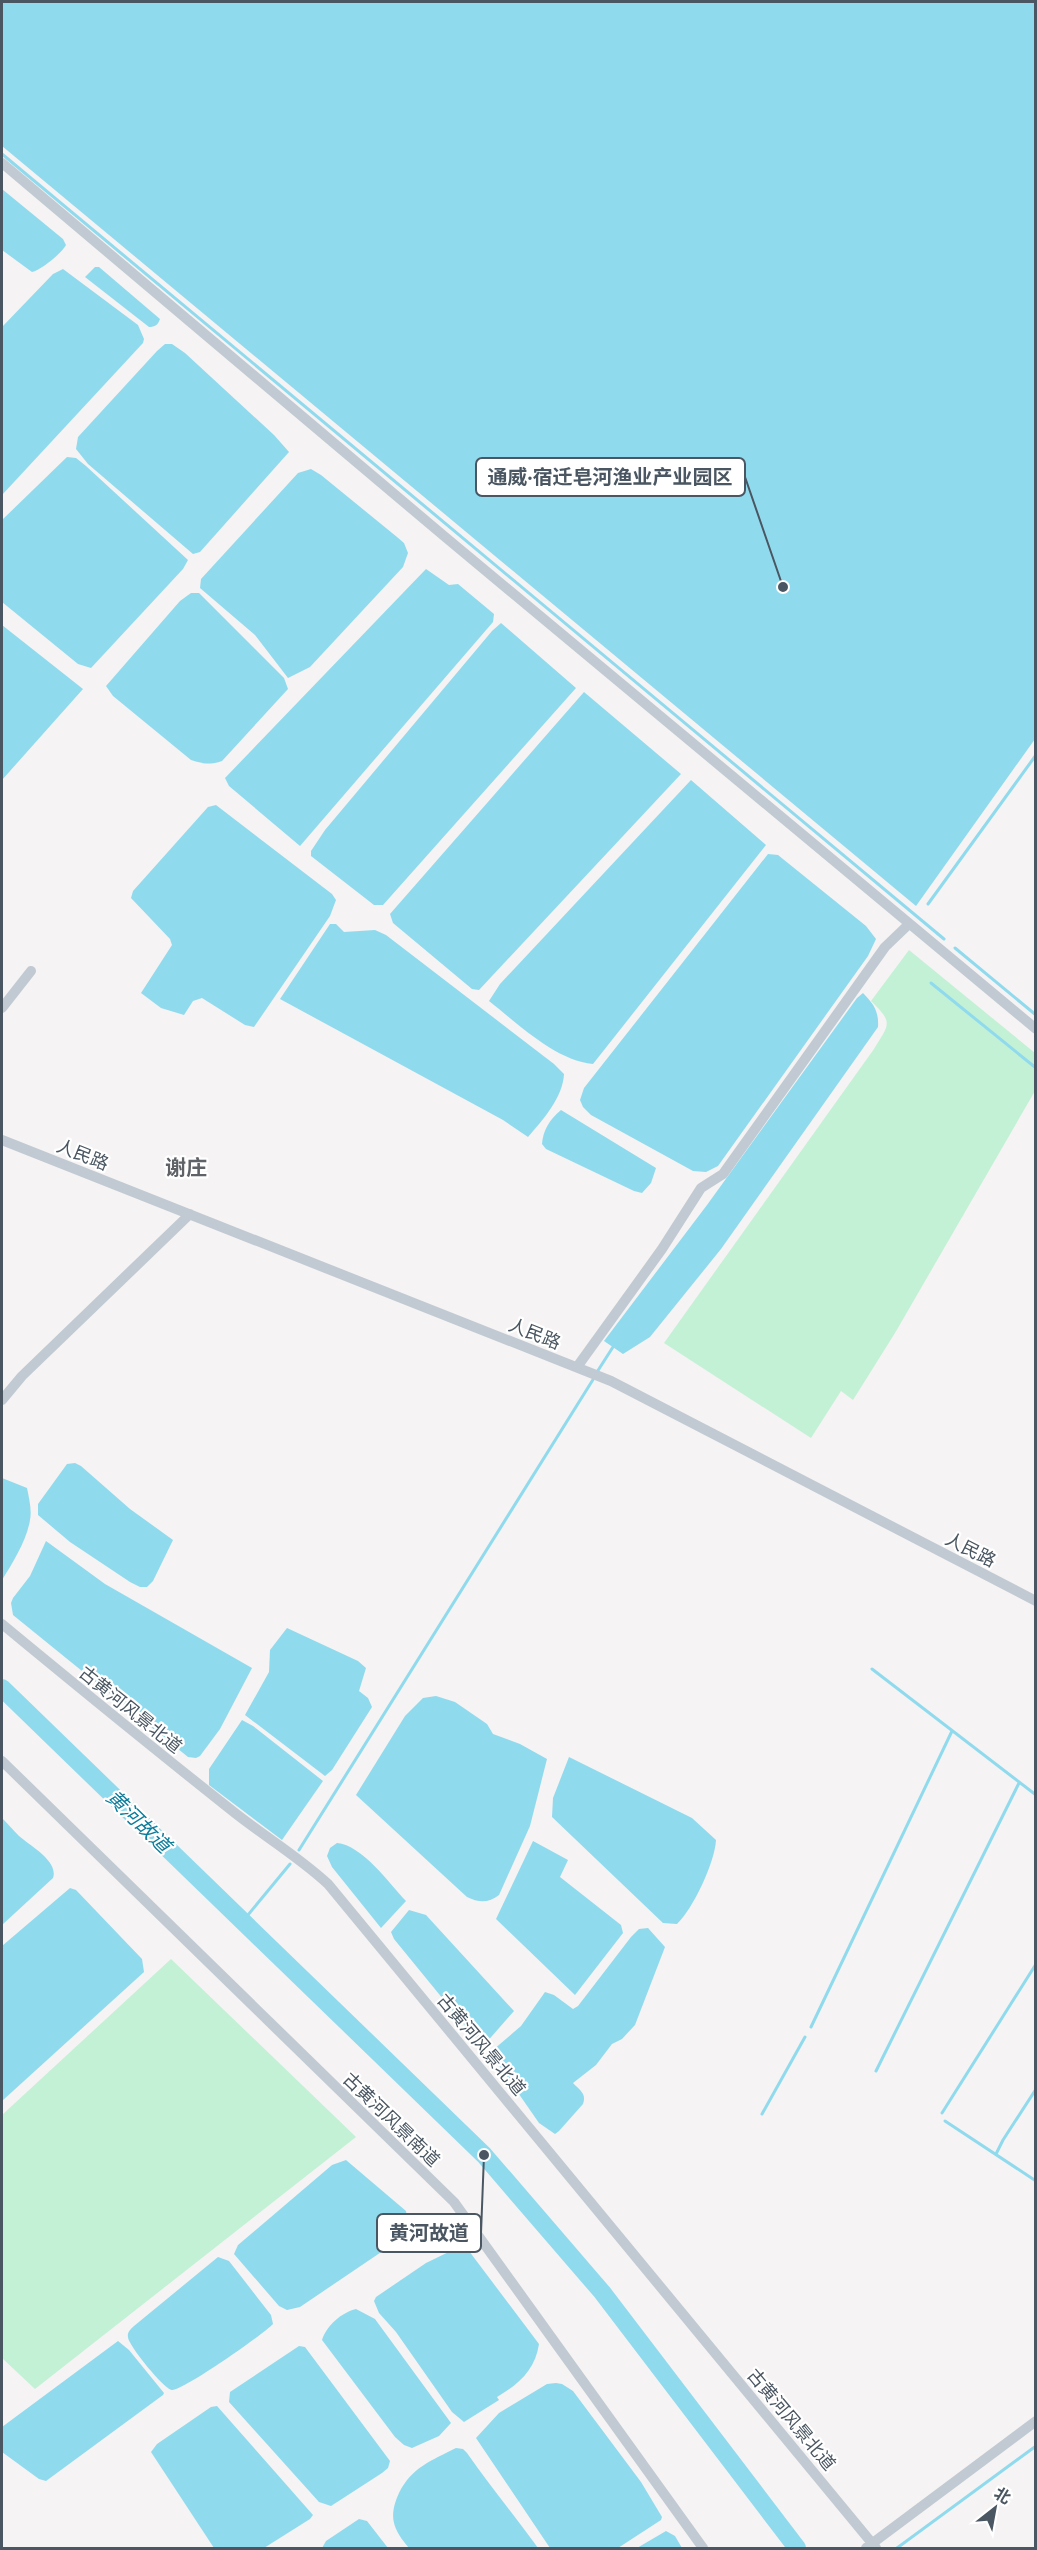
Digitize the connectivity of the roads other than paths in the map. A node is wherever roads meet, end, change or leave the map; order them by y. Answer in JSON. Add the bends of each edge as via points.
{"nodes":[{"id":1,"x":2,"y":162,"type":"edge"},
{"id":2,"x":909,"y":924,"type":"junction"},
{"id":3,"x":32,"y":971,"type":"dead end"},
{"id":4,"x":2,"y":1008,"type":"edge"},
{"id":5,"x":1035,"y":1029,"type":"edge"},
{"id":6,"x":2,"y":1140,"type":"edge"},
{"id":7,"x":189,"y":1214,"type":"junction"},
{"id":8,"x":577,"y":1367,"type":"junction"},
{"id":9,"x":2,"y":1400,"type":"edge"},
{"id":10,"x":1035,"y":1601,"type":"edge"},
{"id":11,"x":2,"y":1624,"type":"edge"},
{"id":12,"x":2,"y":1761,"type":"edge"},
{"id":13,"x":1035,"y":2421,"type":"edge"},
{"id":14,"x":872,"y":2547,"type":"edge"},
{"id":15,"x":703,"y":2548,"type":"edge"}],
"edges":[{"from":1,"to":2,"type":"street"},
{"from":2,"to":5,"type":"street"},
{"from":2,"to":8,"type":"street","via":[[885,947],[723,1174],[701,1188],[662,1250]]},
{"from":3,"to":4,"type":"street"},
{"from":6,"to":7,"type":"street","name":"人民路"},
{"from":7,"to":8,"type":"street","name":"人民路"},
{"from":7,"to":9,"type":"street"},
{"from":8,"to":10,"type":"street","name":"人民路"},
{"from":11,"to":14,"type":"street","name":"古黄河风景北道","via":[[175,1766],[328,1884]]},
{"from":12,"to":15,"type":"street","name":"古黄河风景南道","via":[[454,2202]]},
{"from":13,"to":14,"type":"street"}]}
